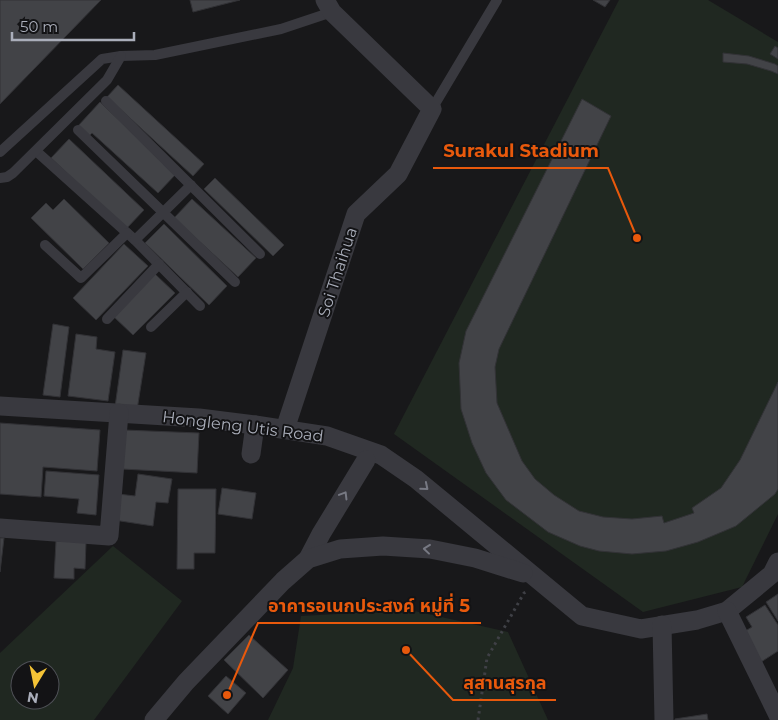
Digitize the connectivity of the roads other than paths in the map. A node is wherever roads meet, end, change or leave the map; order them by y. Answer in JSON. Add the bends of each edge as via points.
{"nodes":[{"id":1,"x":497,"y":0,"type":"edge"},
{"id":2,"x":328,"y":6,"type":"edge"},
{"id":3,"x":121,"y":56,"type":"junction"},
{"id":4,"x":106,"y":101,"type":"dead end"},
{"id":5,"x":432,"y":109,"type":"junction"},
{"id":6,"x":78,"y":130,"type":"dead end"},
{"id":7,"x":36,"y":151,"type":"junction"},
{"id":8,"x":0,"y":152,"type":"edge"},
{"id":9,"x":0,"y":178,"type":"edge"},
{"id":10,"x":191,"y":185,"type":"junction"},
{"id":11,"x":162,"y":213,"type":"junction"},
{"id":12,"x":127,"y":233,"type":"junction"},
{"id":13,"x":135,"y":240,"type":"junction"},
{"id":14,"x":45,"y":245,"type":"dead end"},
{"id":15,"x":260,"y":254,"type":"dead end"},
{"id":16,"x":159,"y":264,"type":"junction"},
{"id":17,"x":236,"y":282,"type":"dead end"},
{"id":18,"x":187,"y":292,"type":"junction"},
{"id":19,"x":200,"y":306,"type":"dead end"},
{"id":20,"x":106,"y":318,"type":"dead end"},
{"id":21,"x":151,"y":327,"type":"dead end"},
{"id":22,"x":0,"y":406,"type":"edge"},
{"id":23,"x":119,"y":413,"type":"junction"},
{"id":24,"x":255,"y":425,"type":"junction"},
{"id":25,"x":285,"y":429,"type":"junction"},
{"id":26,"x":352,"y":445,"type":"junction"},
{"id":27,"x":251,"y":454,"type":"dead end"},
{"id":28,"x":386,"y":459,"type":"junction"},
{"id":29,"x":366,"y":460,"type":"junction"},
{"id":30,"x":0,"y":528,"type":"edge"},
{"id":31,"x":323,"y":531,"type":"junction"},
{"id":32,"x":487,"y":538,"type":"junction"},
{"id":33,"x":340,"y":549,"type":"junction"},
{"id":34,"x":475,"y":558,"type":"junction"},
{"id":35,"x":308,"y":559,"type":"junction"},
{"id":36,"x":778,"y":562,"type":"edge"},
{"id":37,"x":536,"y":579,"type":"junction"},
{"id":38,"x":727,"y":611,"type":"junction"},
{"id":39,"x":662,"y":626,"type":"junction"},
{"id":40,"x":778,"y":715,"type":"edge"},
{"id":41,"x":154,"y":720,"type":"edge"},
{"id":42,"x":664,"y":720,"type":"edge"}],
"edges":[{"from":1,"to":5,"type":"lane"},
{"from":2,"to":3,"type":"lane","via":[[282,29],[155,55]]},
{"from":2,"to":5,"type":"street"},
{"from":3,"to":7,"type":"lane","via":[[107,80]]},
{"from":3,"to":8,"type":"lane","via":[[102,59]]},
{"from":4,"to":10,"type":"lane"},
{"from":5,"to":25,"type":"street","name":"Soi Thaihua","via":[[398,174],[356,214]]},
{"from":6,"to":11,"type":"lane"},
{"from":7,"to":9,"type":"lane","via":[[13,173]]},
{"from":7,"to":12,"type":"lane"},
{"from":10,"to":11,"type":"lane"},
{"from":10,"to":15,"type":"lane"},
{"from":11,"to":13,"type":"lane"},
{"from":11,"to":17,"type":"lane"},
{"from":12,"to":13,"type":"lane"},
{"from":12,"to":14,"type":"lane","via":[[81,278]]},
{"from":13,"to":16,"type":"lane"},
{"from":16,"to":18,"type":"lane"},
{"from":16,"to":20,"type":"lane"},
{"from":18,"to":19,"type":"lane"},
{"from":18,"to":21,"type":"lane"},
{"from":22,"to":23,"type":"street","name":"Hongleng Utis Road"},
{"from":23,"to":24,"type":"street","name":"Hongleng Utis Road"},
{"from":23,"to":30,"type":"street","via":[[109,536]]},
{"from":24,"to":25,"type":"street","name":"Hongleng Utis Road"},
{"from":24,"to":27,"type":"street"},
{"from":25,"to":26,"type":"street","name":"Hongleng Utis Road","via":[[327,436]]},
{"from":26,"to":28,"type":"street","name":"Hongleng Utis Road"},
{"from":26,"to":29,"type":"street"},
{"from":28,"to":29,"type":"street"},
{"from":28,"to":32,"type":"street","name":"Hongleng Utis Road","one_way":true},
{"from":31,"to":29,"type":"street","one_way":true},
{"from":31,"to":33,"type":"street","via":[[323,540],[330,547]]},
{"from":31,"to":35,"type":"street"},
{"from":32,"to":34,"type":"street","via":[[492,550]]},
{"from":32,"to":37,"type":"street","name":"Hongleng Utis Road"},
{"from":34,"to":33,"type":"street","one_way":true,"via":[[430,549],[383,546]]},
{"from":33,"to":35,"type":"street"},
{"from":34,"to":37,"type":"street"},
{"from":35,"to":41,"type":"street","via":[[186,682]]},
{"from":36,"to":38,"type":"street","via":[[772,574]]},
{"from":37,"to":39,"type":"street","name":"Hongleng Utis Road","via":[[582,616],[641,629]]},
{"from":38,"to":39,"type":"street","name":"Hongleng Utis Road"},
{"from":38,"to":40,"type":"street"},
{"from":39,"to":42,"type":"street"}]}
